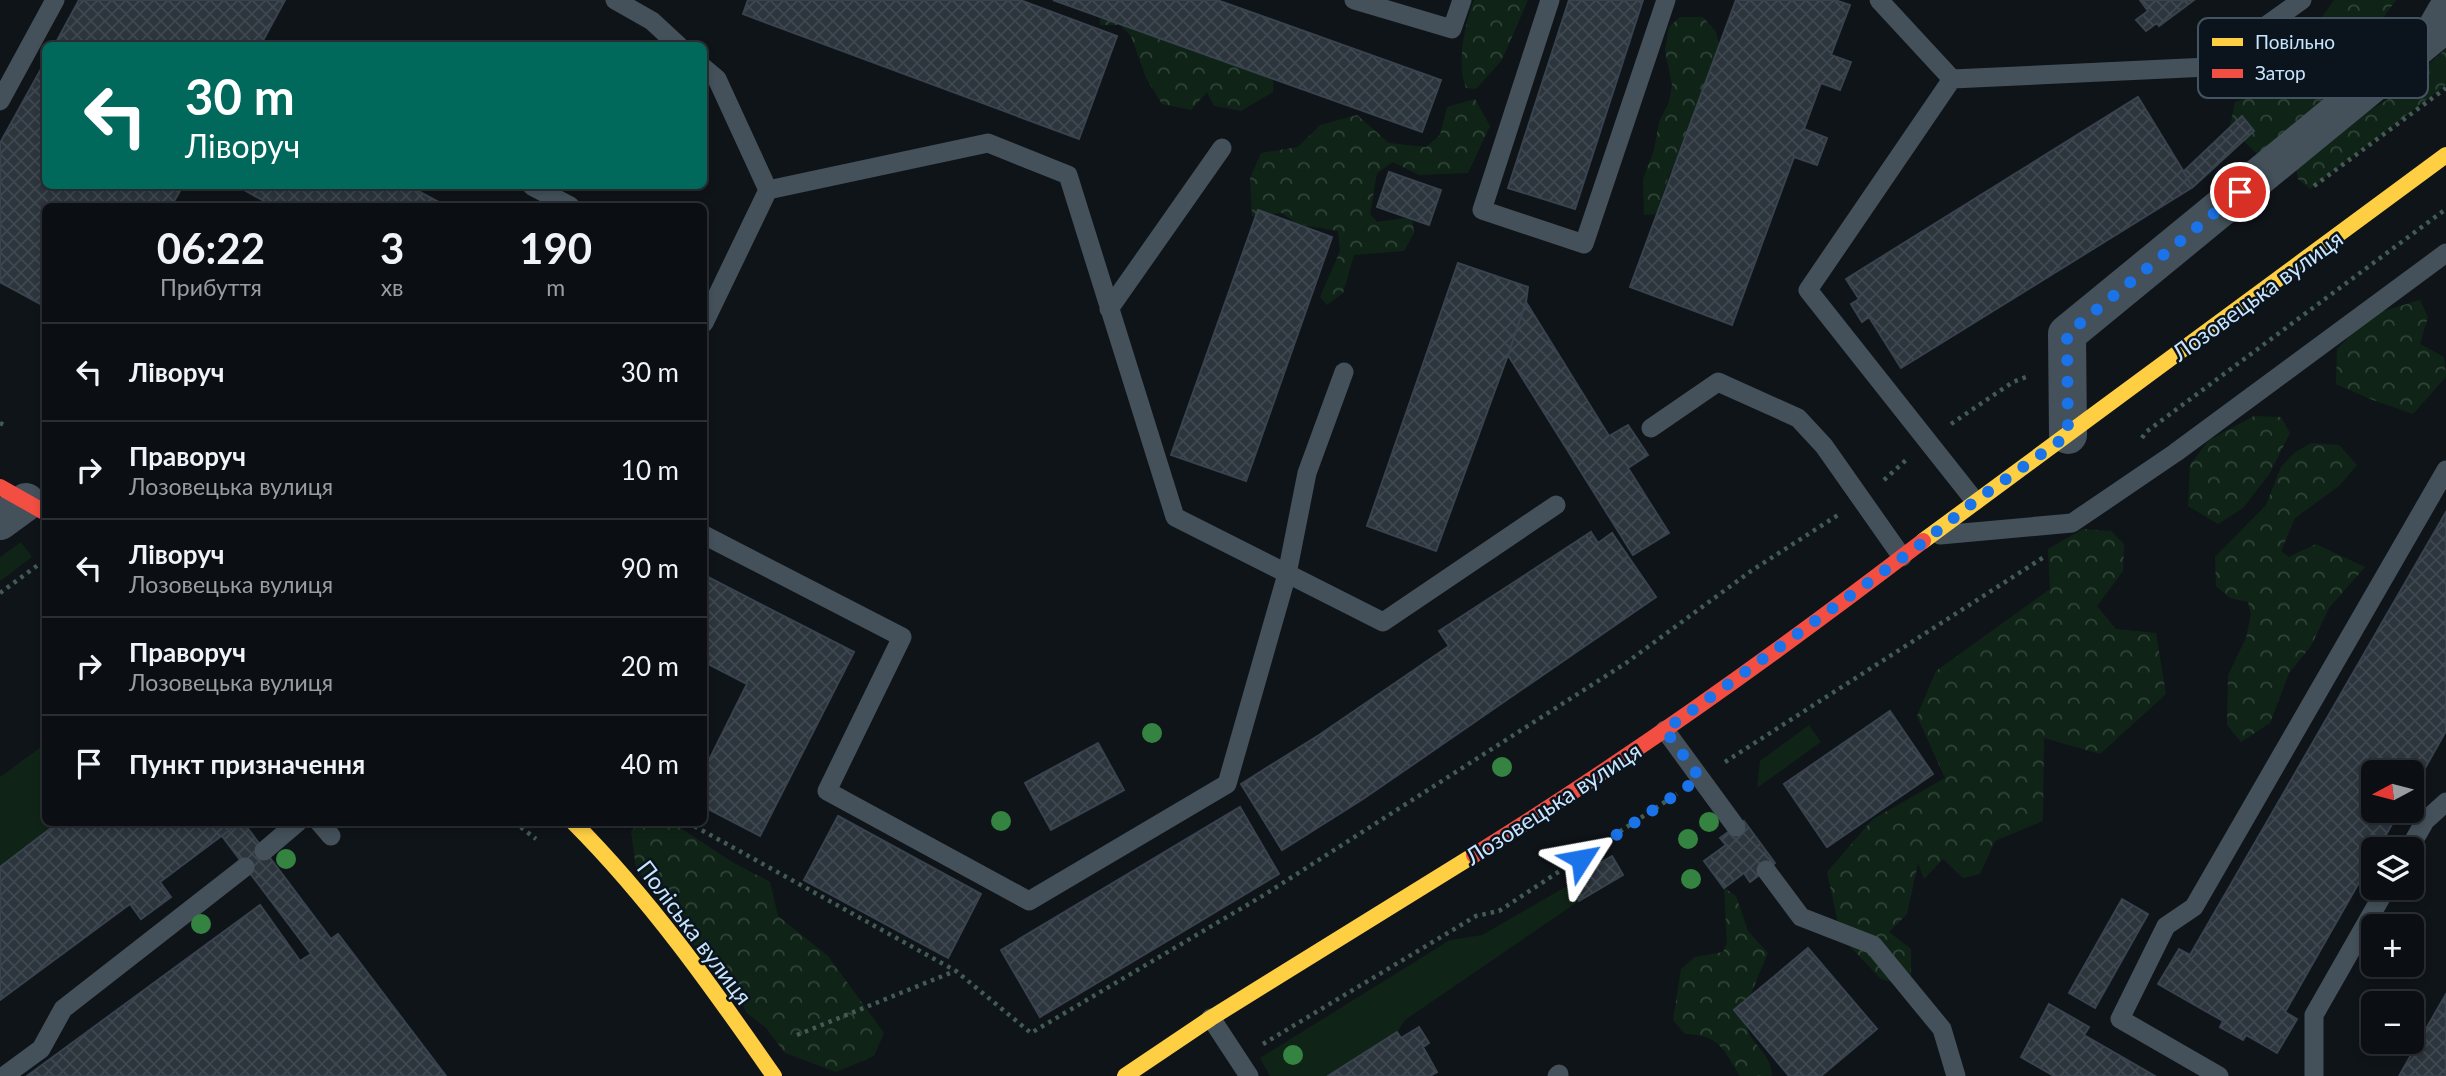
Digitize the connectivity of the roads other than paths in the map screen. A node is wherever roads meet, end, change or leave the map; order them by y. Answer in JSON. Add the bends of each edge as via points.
{"nodes":[{"id":1,"x":55,"y":0,"type":"edge"},
{"id":2,"x":615,"y":0,"type":"edge"},
{"id":3,"x":1354,"y":0,"type":"edge"},
{"id":4,"x":1462,"y":0,"type":"edge"},
{"id":5,"x":1550,"y":0,"type":"edge"},
{"id":6,"x":1666,"y":0,"type":"edge"},
{"id":7,"x":1879,"y":0,"type":"edge"},
{"id":8,"x":2302,"y":0,"type":"edge"},
{"id":9,"x":2446,"y":12,"type":"edge"},
{"id":10,"x":2277,"y":18,"type":"edge"},
{"id":11,"x":2428,"y":38,"type":"edge"},
{"id":12,"x":675,"y":42,"type":"edge"},
{"id":13,"x":2198,"y":67,"type":"edge"},
{"id":14,"x":707,"y":71,"type":"edge"},
{"id":15,"x":1952,"y":79,"type":"junction"},
{"id":16,"x":2355,"y":98,"type":"edge"},
{"id":17,"x":0,"y":101,"type":"edge"},
{"id":18,"x":1222,"y":148,"type":"dead end"},
{"id":19,"x":2446,"y":155,"type":"edge"},
{"id":20,"x":538,"y":189,"type":"edge"},
{"id":21,"x":768,"y":190,"type":"junction"},
{"id":22,"x":564,"y":203,"type":"edge"},
{"id":23,"x":2446,"y":253,"type":"edge"},
{"id":24,"x":712,"y":284,"type":"edge"},
{"id":25,"x":707,"y":308,"type":"edge"},
{"id":26,"x":1109,"y":309,"type":"junction"},
{"id":27,"x":1344,"y":372,"type":"dead end"},
{"id":28,"x":1651,"y":428,"type":"dead end"},
{"id":29,"x":2068,"y":435,"type":"junction"},
{"id":30,"x":2446,"y":470,"type":"edge"},
{"id":31,"x":1975,"y":501,"type":"junction"},
{"id":32,"x":1556,"y":505,"type":"dead end"},
{"id":33,"x":1931,"y":536,"type":"junction"},
{"id":34,"x":707,"y":537,"type":"edge"},
{"id":35,"x":1902,"y":557,"type":"junction"},
{"id":36,"x":1287,"y":574,"type":"junction"},
{"id":37,"x":1665,"y":730,"type":"junction"},
{"id":38,"x":2446,"y":802,"type":"edge"},
{"id":39,"x":293,"y":826,"type":"edge"},
{"id":40,"x":577,"y":826,"type":"edge"},
{"id":41,"x":1736,"y":827,"type":"dead end"},
{"id":42,"x":2416,"y":837,"type":"edge"},
{"id":43,"x":264,"y":851,"type":"dead end"},
{"id":44,"x":245,"y":867,"type":"dead end"},
{"id":45,"x":1766,"y":870,"type":"dead end"},
{"id":46,"x":2380,"y":900,"type":"edge"},
{"id":47,"x":1211,"y":1018,"type":"junction"},
{"id":48,"x":5,"y":1076,"type":"edge"},
{"id":49,"x":774,"y":1076,"type":"edge"},
{"id":50,"x":1125,"y":1076,"type":"edge"},
{"id":51,"x":1249,"y":1076,"type":"edge"},
{"id":52,"x":1956,"y":1076,"type":"edge"},
{"id":53,"x":2219,"y":1076,"type":"edge"},
{"id":54,"x":2314,"y":1076,"type":"edge"}],
"edges":[{"from":1,"to":17,"type":"lane"},
{"from":2,"to":12,"type":"lane","via":[[652,21]]},
{"from":3,"to":4,"type":"lane","via":[[1451,29]]},
{"from":5,"to":6,"type":"lane","via":[[1482,210],[1584,244]]},
{"from":7,"to":15,"type":"lane"},
{"from":8,"to":10,"type":"lane"},
{"from":9,"to":11,"type":"street"},
{"from":13,"to":15,"type":"lane"},
{"from":14,"to":21,"type":"lane","via":[[717,79]]},
{"from":15,"to":31,"type":"lane","via":[[1808,290]]},
{"from":16,"to":29,"type":"street","via":[[2067,334]]},
{"from":18,"to":26,"type":"lane"},
{"from":19,"to":29,"type":"street","name":"Лозовецька вулиця"},
{"from":20,"to":22,"type":"lane"},
{"from":21,"to":24,"type":"lane"},
{"from":21,"to":26,"type":"lane","via":[[988,143],[1068,174]]},
{"from":23,"to":33,"type":"lane","via":[[2175,453],[2072,523]]},
{"from":24,"to":25,"type":"lane"},
{"from":26,"to":36,"type":"lane","via":[[1175,517]]},
{"from":27,"to":36,"type":"lane","via":[[1307,473]]},
{"from":28,"to":35,"type":"lane","via":[[1718,382],[1798,418],[1824,446]]},
{"from":29,"to":31,"type":"street","name":"Лозовецька вулиця"},
{"from":30,"to":53,"type":"lane","via":[[2194,907],[2166,926],[2120,1018]]},
{"from":31,"to":33,"type":"street","name":"Лозовецька вулиця"},
{"from":32,"to":36,"type":"lane","via":[[1383,622]]},
{"from":33,"to":35,"type":"street","name":"Лозовецька вулиця"},
{"from":34,"to":36,"type":"lane","via":[[902,637],[827,791],[1029,901],[1227,784]]},
{"from":35,"to":37,"type":"street","name":"Лозовецька вулиця"},
{"from":37,"to":41,"type":"lane"},
{"from":37,"to":47,"type":"street","name":"Лозовецька вулиця","via":[[1547,810]]},
{"from":38,"to":42,"type":"lane","via":[[2425,821]]},
{"from":39,"to":43,"type":"lane"},
{"from":40,"to":49,"type":"street","name":"Поліська вулиця","via":[[608,856]]},
{"from":44,"to":48,"type":"lane","via":[[63,1010],[41,1049]]},
{"from":45,"to":52,"type":"lane","via":[[1801,917],[1873,945],[1942,1029]]},
{"from":46,"to":54,"type":"lane","via":[[2314,1015]]},
{"from":47,"to":50,"type":"street","name":"Лозовецька вулиця"},
{"from":47,"to":51,"type":"lane"}]}
